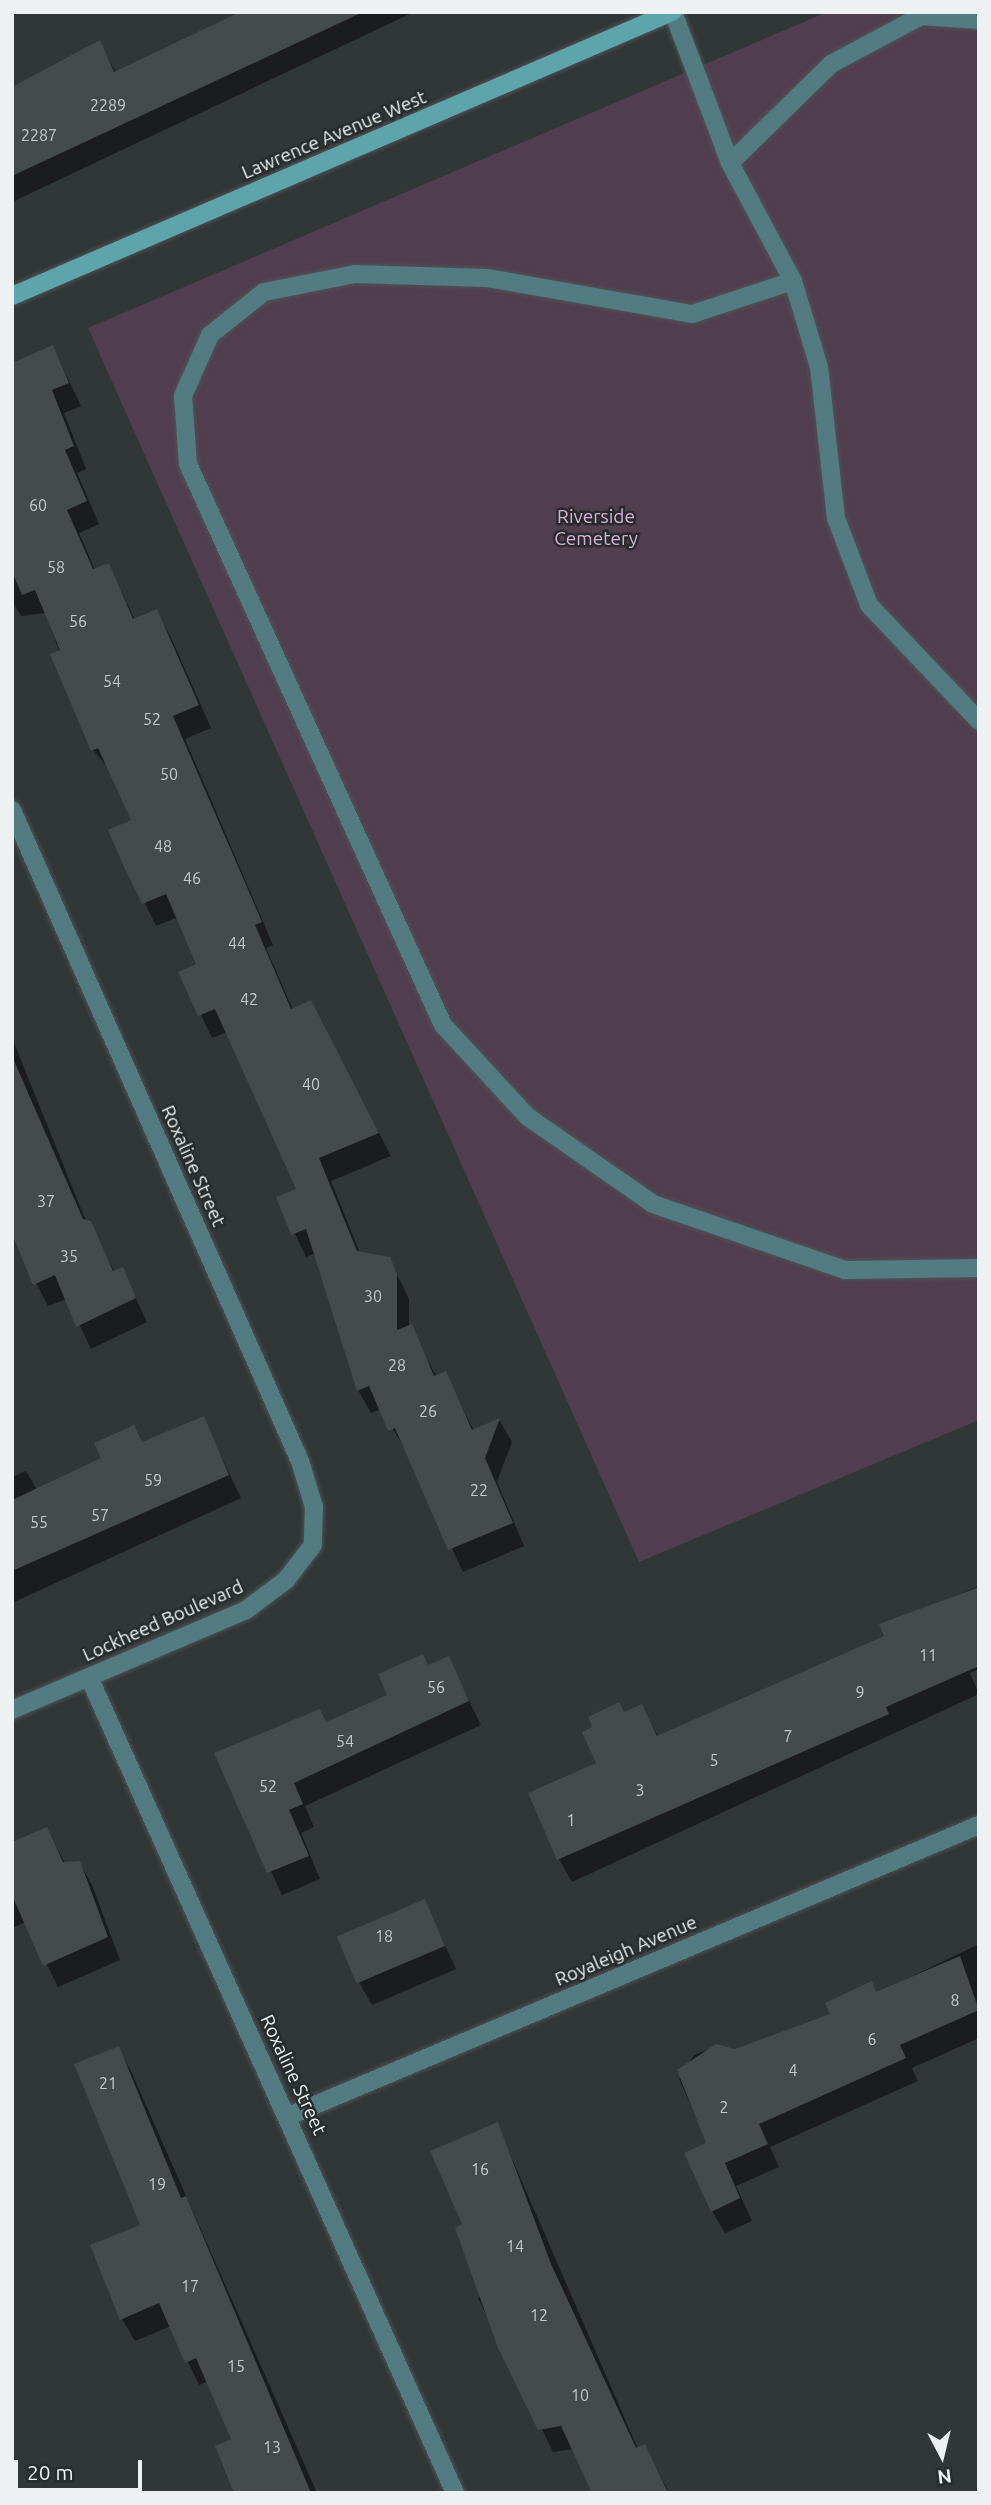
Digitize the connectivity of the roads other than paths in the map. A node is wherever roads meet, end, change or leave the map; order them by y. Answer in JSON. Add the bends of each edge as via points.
{"nodes":[{"id":1,"x":673,"y":12,"type":"edge"},
{"id":2,"x":979,"y":20,"type":"edge"},
{"id":3,"x":730,"y":163,"type":"junction"},
{"id":4,"x":793,"y":281,"type":"junction"},
{"id":5,"x":12,"y":296,"type":"edge"},
{"id":6,"x":979,"y":721,"type":"edge"},
{"id":7,"x":12,"y":810,"type":"edge"},
{"id":8,"x":979,"y":1268,"type":"edge"},
{"id":9,"x":313,"y":1545,"type":"joint"},
{"id":10,"x":89,"y":1677,"type":"junction"},
{"id":11,"x":12,"y":1710,"type":"edge"},
{"id":12,"x":979,"y":1825,"type":"edge"},
{"id":13,"x":289,"y":2116,"type":"junction"},
{"id":14,"x":455,"y":2493,"type":"edge"}],
"edges":[{"from":1,"to":3,"type":"street"},
{"from":1,"to":5,"type":"main road","name":"Lawrence Avenue West"},
{"from":2,"to":3,"type":"street","via":[[921,16],[831,64]]},
{"from":3,"to":4,"type":"street"},
{"from":4,"to":6,"type":"street","via":[[819,367],[836,518],[869,605]]},
{"from":4,"to":8,"type":"street","via":[[692,314],[488,278],[355,274],[264,292],[210,335],[183,396],[188,464],[443,1025],[528,1117],[653,1205],[845,1270]]},
{"from":7,"to":9,"type":"street","name":"Roxaline Street","via":[[300,1461],[314,1507]]},
{"from":9,"to":10,"type":"street","name":"Lockheed Boulevard","via":[[286,1580],[246,1610]]},
{"from":10,"to":11,"type":"street","name":"Lockheed Boulevard"},
{"from":10,"to":13,"type":"street","name":"Roxaline Street"},
{"from":12,"to":13,"type":"street","name":"Royaleigh Avenue"},
{"from":13,"to":14,"type":"street","name":"Roxaline Street"}]}
